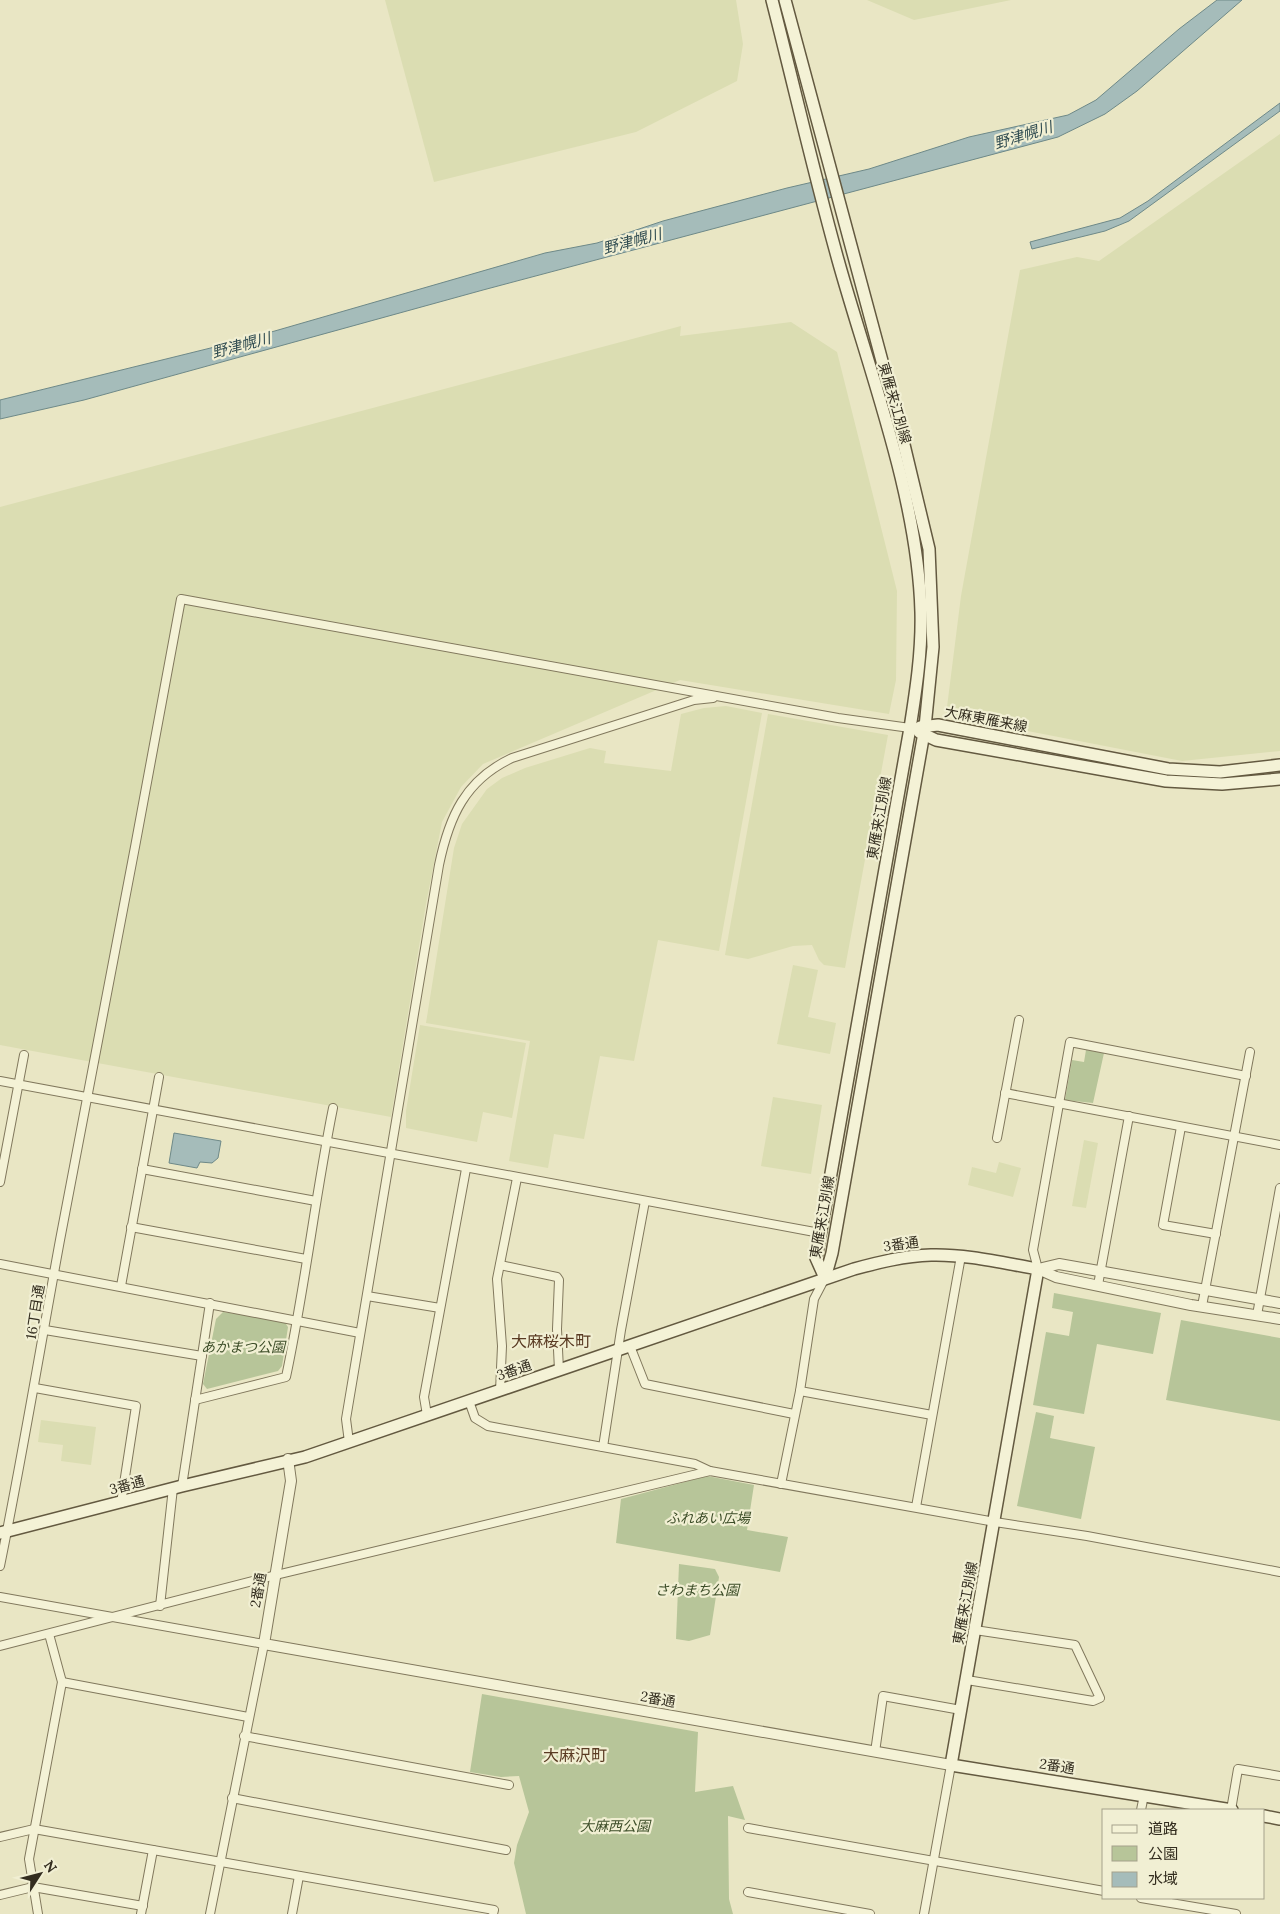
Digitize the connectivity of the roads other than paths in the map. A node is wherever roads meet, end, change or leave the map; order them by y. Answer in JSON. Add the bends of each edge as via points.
{"nodes":[{"id":1,"x":772,"y":0,"type":"edge"},
{"id":2,"x":785,"y":0,"type":"edge"},
{"id":3,"x":729,"y":698,"type":"junction"},
{"id":4,"x":910,"y":728,"type":"junction"},
{"id":5,"x":924,"y":731,"type":"junction"},
{"id":6,"x":1280,"y":765,"type":"edge"},
{"id":7,"x":1280,"y":779,"type":"edge"},
{"id":8,"x":1019,"y":1020,"type":"dead end"},
{"id":9,"x":1250,"y":1052,"type":"dead end"},
{"id":10,"x":24,"y":1055,"type":"dead end"},
{"id":11,"x":158,"y":1076,"type":"dead end"},
{"id":12,"x":1246,"y":1076,"type":"junction"},
{"id":13,"x":0,"y":1081,"type":"edge"},
{"id":14,"x":18,"y":1085,"type":"junction"},
{"id":15,"x":1006,"y":1093,"type":"junction"},
{"id":16,"x":87,"y":1097,"type":"junction"},
{"id":17,"x":1059,"y":1103,"type":"junction"},
{"id":18,"x":332,"y":1108,"type":"dead end"},
{"id":19,"x":152,"y":1109,"type":"junction"},
{"id":20,"x":1129,"y":1116,"type":"junction"},
{"id":21,"x":1181,"y":1126,"type":"junction"},
{"id":22,"x":1234,"y":1136,"type":"junction"},
{"id":23,"x":998,"y":1138,"type":"dead end"},
{"id":24,"x":326,"y":1141,"type":"junction"},
{"id":25,"x":4,"y":1144,"type":"edge"},
{"id":26,"x":1280,"y":1145,"type":"edge"},
{"id":27,"x":392,"y":1152,"type":"junction"},
{"id":28,"x":142,"y":1169,"type":"junction"},
{"id":29,"x":466,"y":1169,"type":"junction"},
{"id":30,"x":517,"y":1178,"type":"junction"},
{"id":31,"x":0,"y":1182,"type":"edge"},
{"id":32,"x":1280,"y":1188,"type":"edge"},
{"id":33,"x":316,"y":1201,"type":"junction"},
{"id":34,"x":645,"y":1201,"type":"junction"},
{"id":35,"x":131,"y":1226,"type":"junction"},
{"id":36,"x":820,"y":1233,"type":"junction"},
{"id":37,"x":1216,"y":1234,"type":"junction"},
{"id":38,"x":962,"y":1256,"type":"junction"},
{"id":39,"x":306,"y":1259,"type":"junction"},
{"id":40,"x":0,"y":1264,"type":"edge"},
{"id":41,"x":500,"y":1265,"type":"junction"},
{"id":42,"x":1038,"y":1269,"type":"junction"},
{"id":43,"x":1100,"y":1271,"type":"junction"},
{"id":44,"x":54,"y":1274,"type":"junction"},
{"id":45,"x":825,"y":1278,"type":"junction"},
{"id":46,"x":1098,"y":1285,"type":"junction"},
{"id":47,"x":121,"y":1286,"type":"junction"},
{"id":48,"x":1206,"y":1291,"type":"junction"},
{"id":49,"x":367,"y":1296,"type":"junction"},
{"id":50,"x":1260,"y":1300,"type":"junction"},
{"id":51,"x":210,"y":1303,"type":"junction"},
{"id":52,"x":1280,"y":1303,"type":"edge"},
{"id":53,"x":1202,"y":1306,"type":"junction"},
{"id":54,"x":440,"y":1308,"type":"junction"},
{"id":55,"x":1257,"y":1315,"type":"junction"},
{"id":56,"x":1280,"y":1319,"type":"edge"},
{"id":57,"x":298,"y":1320,"type":"junction"},
{"id":58,"x":45,"y":1330,"type":"junction"},
{"id":59,"x":360,"y":1332,"type":"junction"},
{"id":60,"x":630,"y":1346,"type":"junction"},
{"id":61,"x":618,"y":1350,"type":"junction"},
{"id":62,"x":202,"y":1356,"type":"junction"},
{"id":63,"x":559,"y":1370,"type":"junction"},
{"id":64,"x":35,"y":1388,"type":"junction"},
{"id":65,"x":500,"y":1391,"type":"junction"},
{"id":66,"x":800,"y":1391,"type":"junction"},
{"id":67,"x":195,"y":1400,"type":"junction"},
{"id":68,"x":469,"y":1401,"type":"junction"},
{"id":69,"x":794,"y":1414,"type":"junction"},
{"id":70,"x":427,"y":1415,"type":"junction"},
{"id":71,"x":932,"y":1415,"type":"junction"},
{"id":72,"x":349,"y":1442,"type":"junction"},
{"id":73,"x":603,"y":1447,"type":"junction"},
{"id":74,"x":288,"y":1459,"type":"junction"},
{"id":75,"x":710,"y":1471,"type":"junction"},
{"id":76,"x":781,"y":1484,"type":"junction"},
{"id":77,"x":177,"y":1487,"type":"junction"},
{"id":78,"x":121,"y":1503,"type":"junction"},
{"id":79,"x":916,"y":1507,"type":"junction"},
{"id":80,"x":995,"y":1522,"type":"junction"},
{"id":81,"x":4,"y":1532,"type":"edge"},
{"id":82,"x":0,"y":1566,"type":"edge"},
{"id":83,"x":1280,"y":1572,"type":"edge"},
{"id":84,"x":276,"y":1575,"type":"junction"},
{"id":85,"x":0,"y":1596,"type":"edge"},
{"id":86,"x":160,"y":1606,"type":"junction"},
{"id":87,"x":118,"y":1618,"type":"junction"},
{"id":88,"x":975,"y":1630,"type":"junction"},
{"id":89,"x":49,"y":1634,"type":"junction"},
{"id":90,"x":264,"y":1644,"type":"junction"},
{"id":91,"x":0,"y":1646,"type":"edge"},
{"id":92,"x":967,"y":1680,"type":"junction"},
{"id":93,"x":62,"y":1682,"type":"junction"},
{"id":94,"x":961,"y":1710,"type":"junction"},
{"id":95,"x":248,"y":1717,"type":"junction"},
{"id":96,"x":244,"y":1736,"type":"junction"},
{"id":97,"x":875,"y":1752,"type":"junction"},
{"id":98,"x":951,"y":1765,"type":"junction"},
{"id":99,"x":1280,"y":1776,"type":"edge"},
{"id":100,"x":509,"y":1785,"type":"dead end"},
{"id":101,"x":1144,"y":1794,"type":"junction"},
{"id":102,"x":232,"y":1798,"type":"junction"},
{"id":103,"x":1142,"y":1809,"type":"edge"},
{"id":104,"x":1226,"y":1809,"type":"edge"},
{"id":105,"x":1232,"y":1809,"type":"edge"},
{"id":106,"x":1265,"y":1816,"type":"edge"},
{"id":107,"x":1280,"y":1819,"type":"edge"},
{"id":108,"x":748,"y":1828,"type":"dead end"},
{"id":109,"x":34,"y":1829,"type":"junction"},
{"id":110,"x":0,"y":1837,"type":"edge"},
{"id":111,"x":153,"y":1850,"type":"junction"},
{"id":112,"x":506,"y":1850,"type":"dead end"},
{"id":113,"x":934,"y":1861,"type":"junction"},
{"id":114,"x":219,"y":1862,"type":"junction"},
{"id":115,"x":298,"y":1876,"type":"junction"},
{"id":116,"x":34,"y":1887,"type":"junction"},
{"id":117,"x":1102,"y":1891,"type":"edge"},
{"id":118,"x":748,"y":1892,"type":"dead end"},
{"id":119,"x":0,"y":1895,"type":"edge"},
{"id":120,"x":1146,"y":1899,"type":"edge"},
{"id":121,"x":142,"y":1910,"type":"edge"},
{"id":122,"x":1214,"y":1912,"type":"edge"},
{"id":123,"x":38,"y":1914,"type":"edge"},
{"id":124,"x":210,"y":1914,"type":"edge"},
{"id":125,"x":292,"y":1914,"type":"edge"},
{"id":126,"x":494,"y":1914,"type":"edge"},
{"id":127,"x":870,"y":1914,"type":"edge"},
{"id":128,"x":924,"y":1914,"type":"edge"},
{"id":129,"x":1236,"y":1914,"type":"edge"}],
"edges":[{"from":1,"to":4,"type":"main road","name":"東雁来江別線","via":[[834,245],[892,449],[915,550],[921,612]]},
{"from":2,"to":5,"type":"main road","name":"東雁来江別線","via":[[900,428],[929,549],[934,647]]},
{"from":3,"to":4,"type":"street"},
{"from":3,"to":16,"type":"street","name":"16丁目通","via":[[181,599],[108,1000]]},
{"from":3,"to":27,"type":"street","via":[[694,700],[512,758],[485,775],[468,793],[453,816],[444,840]]},
{"from":4,"to":5,"type":"main road","name":"大麻東雁来線"},
{"from":4,"to":36,"type":"main road","name":"東雁来江別線"},
{"from":5,"to":6,"type":"main road","name":"大麻東雁来線","via":[[938,725],[1168,769],[1220,772]]},
{"from":5,"to":7,"type":"main road","name":"大麻東雁来線","via":[[936,740],[1166,781],[1222,784]]},
{"from":5,"to":45,"type":"main road","name":"東雁来江別線"},
{"from":8,"to":15,"type":"street"},
{"from":9,"to":12,"type":"street"},
{"from":10,"to":14,"type":"street"},
{"from":11,"to":19,"type":"street"},
{"from":12,"to":17,"type":"street","via":[[1070,1042]]},
{"from":12,"to":22,"type":"street"},
{"from":13,"to":14,"type":"street"},
{"from":14,"to":16,"type":"street"},
{"from":14,"to":25,"type":"street"},
{"from":15,"to":17,"type":"street"},
{"from":15,"to":23,"type":"street"},
{"from":16,"to":19,"type":"street"},
{"from":16,"to":44,"type":"street","name":"16丁目通"},
{"from":17,"to":20,"type":"street"},
{"from":17,"to":42,"type":"street","via":[[1033,1250]]},
{"from":18,"to":24,"type":"street"},
{"from":19,"to":24,"type":"street"},
{"from":19,"to":28,"type":"street"},
{"from":20,"to":21,"type":"street"},
{"from":20,"to":43,"type":"street"},
{"from":21,"to":22,"type":"street"},
{"from":21,"to":37,"type":"street","via":[[1163,1225]]},
{"from":22,"to":26,"type":"street"},
{"from":22,"to":37,"type":"street"},
{"from":24,"to":27,"type":"street"},
{"from":24,"to":33,"type":"street"},
{"from":25,"to":31,"type":"street"},
{"from":27,"to":29,"type":"street"},
{"from":27,"to":49,"type":"street"},
{"from":28,"to":33,"type":"street"},
{"from":28,"to":35,"type":"street"},
{"from":29,"to":30,"type":"street"},
{"from":29,"to":54,"type":"street"},
{"from":30,"to":34,"type":"street"},
{"from":30,"to":41,"type":"street"},
{"from":32,"to":50,"type":"street"},
{"from":33,"to":39,"type":"street"},
{"from":34,"to":36,"type":"street"},
{"from":34,"to":61,"type":"street"},
{"from":35,"to":39,"type":"street"},
{"from":35,"to":47,"type":"street"},
{"from":36,"to":45,"type":"main road","name":"東雁来江別線","via":[[816,1258]]},
{"from":37,"to":48,"type":"street"},
{"from":38,"to":42,"type":"main road","name":"3番通"},
{"from":38,"to":45,"type":"main road","name":"3番通","via":[[900,1258]]},
{"from":38,"to":71,"type":"street"},
{"from":39,"to":57,"type":"street"},
{"from":40,"to":44,"type":"street"},
{"from":41,"to":63,"type":"street","via":[[560,1280]]},
{"from":41,"to":65,"type":"street","via":[[497,1280],[502,1346]]},
{"from":42,"to":43,"type":"street","name":"3番通","via":[[1059,1264]]},
{"from":42,"to":46,"type":"street","name":"3番通","via":[[1056,1277]]},
{"from":42,"to":80,"type":"main road","name":"東雁来江別線"},
{"from":43,"to":46,"type":"street"},
{"from":43,"to":48,"type":"street","name":"3番通"},
{"from":44,"to":47,"type":"street"},
{"from":44,"to":58,"type":"street","name":"16丁目通"},
{"from":45,"to":60,"type":"main road","name":"3番通"},
{"from":45,"to":66,"type":"street","via":[[814,1299]]},
{"from":46,"to":53,"type":"street","name":"3番通"},
{"from":47,"to":51,"type":"street"},
{"from":48,"to":50,"type":"street","name":"3番通"},
{"from":48,"to":53,"type":"street"},
{"from":49,"to":54,"type":"street"},
{"from":49,"to":59,"type":"street"},
{"from":50,"to":52,"type":"street","name":"3番通"},
{"from":50,"to":55,"type":"street"},
{"from":51,"to":57,"type":"street"},
{"from":51,"to":62,"type":"street"},
{"from":53,"to":55,"type":"street","name":"3番通"},
{"from":54,"to":70,"type":"street","via":[[424,1397]]},
{"from":55,"to":56,"type":"street","name":"3番通"},
{"from":57,"to":59,"type":"street"},
{"from":57,"to":67,"type":"street","via":[[286,1377]]},
{"from":58,"to":62,"type":"street"},
{"from":58,"to":64,"type":"street","name":"16丁目通"},
{"from":59,"to":72,"type":"street","via":[[346,1419]]},
{"from":60,"to":61,"type":"main road","name":"3番通"},
{"from":60,"to":69,"type":"street","via":[[646,1384]]},
{"from":61,"to":63,"type":"main road","name":"3番通"},
{"from":61,"to":73,"type":"street"},
{"from":62,"to":67,"type":"street"},
{"from":63,"to":65,"type":"main road","name":"3番通"},
{"from":64,"to":78,"type":"street","via":[[136,1406]]},
{"from":64,"to":81,"type":"street","name":"16丁目通"},
{"from":65,"to":68,"type":"main road","name":"3番通"},
{"from":66,"to":69,"type":"street"},
{"from":66,"to":71,"type":"street"},
{"from":67,"to":77,"type":"street"},
{"from":68,"to":70,"type":"main road","name":"3番通"},
{"from":68,"to":73,"type":"street","via":[[475,1418],[488,1426]]},
{"from":69,"to":76,"type":"street"},
{"from":70,"to":72,"type":"main road","name":"3番通"},
{"from":71,"to":79,"type":"street"},
{"from":72,"to":74,"type":"main road","name":"3番通","via":[[305,1457]]},
{"from":73,"to":75,"type":"street","via":[[695,1464]]},
{"from":74,"to":77,"type":"main road","name":"3番通"},
{"from":74,"to":84,"type":"street","name":"2番通","via":[[291,1481]]},
{"from":75,"to":76,"type":"street"},
{"from":75,"to":84,"type":"street"},
{"from":76,"to":79,"type":"street"},
{"from":77,"to":78,"type":"main road","name":"3番通"},
{"from":77,"to":86,"type":"street"},
{"from":78,"to":81,"type":"main road","name":"3番通"},
{"from":79,"to":80,"type":"street"},
{"from":80,"to":83,"type":"street"},
{"from":80,"to":88,"type":"main road","name":"東雁来江別線"},
{"from":81,"to":82,"type":"street","name":"16丁目通"},
{"from":84,"to":86,"type":"street"},
{"from":84,"to":90,"type":"street","name":"2番通"},
{"from":85,"to":87,"type":"street"},
{"from":86,"to":87,"type":"street"},
{"from":87,"to":89,"type":"street"},
{"from":87,"to":90,"type":"street"},
{"from":88,"to":92,"type":"main road","name":"東雁来江別線"},
{"from":88,"to":92,"type":"street","via":[[1075,1645],[1100,1698],[1093,1701]]},
{"from":89,"to":91,"type":"street"},
{"from":89,"to":93,"type":"street"},
{"from":90,"to":95,"type":"street"},
{"from":90,"to":97,"type":"street","name":"2番通"},
{"from":92,"to":94,"type":"main road","name":"東雁来江別線"},
{"from":93,"to":95,"type":"street"},
{"from":93,"to":109,"type":"street"},
{"from":94,"to":97,"type":"street","via":[[883,1696]]},
{"from":94,"to":98,"type":"main road","name":"東雁来江別線"},
{"from":95,"to":96,"type":"street"},
{"from":96,"to":100,"type":"street"},
{"from":96,"to":102,"type":"street"},
{"from":97,"to":98,"type":"street","name":"2番通"},
{"from":98,"to":101,"type":"main road","name":"2番通"},
{"from":98,"to":113,"type":"street"},
{"from":99,"to":105,"type":"street","via":[[1238,1769]]},
{"from":101,"to":103,"type":"street"},
{"from":101,"to":104,"type":"main road","name":"2番通"},
{"from":102,"to":112,"type":"street"},
{"from":102,"to":114,"type":"street"},
{"from":106,"to":107,"type":"main road"},
{"from":108,"to":113,"type":"street"},
{"from":109,"to":110,"type":"street"},
{"from":109,"to":111,"type":"street"},
{"from":109,"to":116,"type":"street","via":[[29,1859]]},
{"from":111,"to":114,"type":"street"},
{"from":111,"to":121,"type":"street"},
{"from":113,"to":117,"type":"street"},
{"from":113,"to":128,"type":"street"},
{"from":114,"to":115,"type":"street"},
{"from":114,"to":124,"type":"street"},
{"from":115,"to":125,"type":"street"},
{"from":115,"to":126,"type":"street","via":[[494,1910]]},
{"from":116,"to":119,"type":"street"},
{"from":116,"to":121,"type":"street"},
{"from":116,"to":123,"type":"street"},
{"from":118,"to":127,"type":"street"},
{"from":120,"to":122,"type":"street"},
{"from":122,"to":129,"type":"street"}]}
